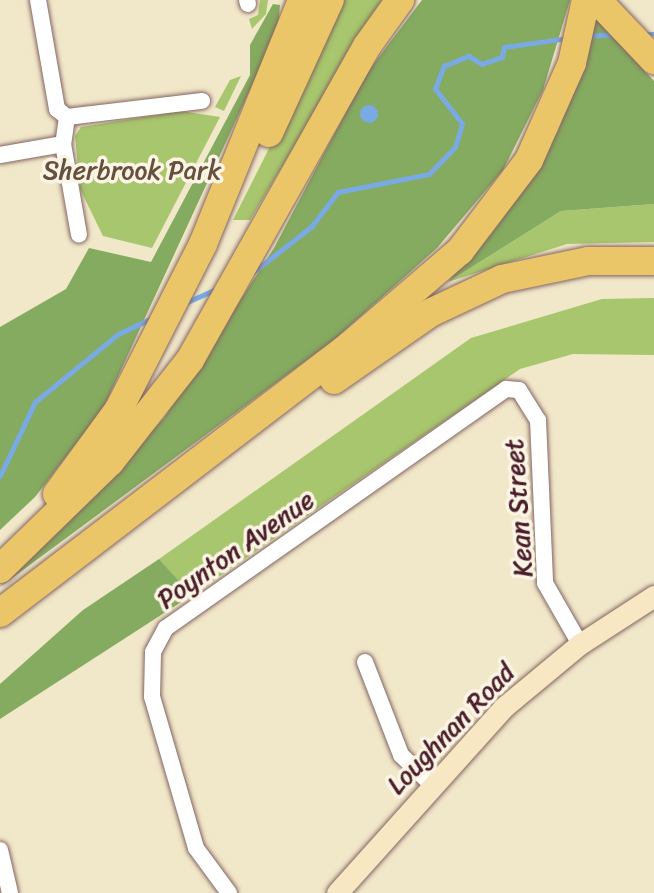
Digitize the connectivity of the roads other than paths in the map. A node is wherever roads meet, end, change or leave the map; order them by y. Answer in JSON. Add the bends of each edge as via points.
{"nodes":[{"id":1,"x":38,"y":0,"type":"edge"},
{"id":2,"x":302,"y":0,"type":"edge"},
{"id":3,"x":330,"y":0,"type":"edge"},
{"id":4,"x":400,"y":0,"type":"edge"},
{"id":5,"x":586,"y":0,"type":"edge"},
{"id":6,"x":597,"y":0,"type":"edge"},
{"id":7,"x":619,"y":0,"type":"edge"},
{"id":8,"x":654,"y":45,"type":"edge"},
{"id":9,"x":654,"y":60,"type":"edge"},
{"id":10,"x":202,"y":101,"type":"dead end"},
{"id":11,"x":67,"y":117,"type":"junction"},
{"id":12,"x":63,"y":144,"type":"junction"},
{"id":13,"x":0,"y":155,"type":"edge"},
{"id":14,"x":79,"y":235,"type":"dead end"},
{"id":15,"x":203,"y":244,"type":"junction"},
{"id":16,"x":654,"y":261,"type":"edge"},
{"id":17,"x":498,"y":394,"type":"joint"},
{"id":18,"x":0,"y":554,"type":"edge"},
{"id":19,"x":0,"y":569,"type":"edge"},
{"id":20,"x":654,"y":596,"type":"edge"},
{"id":21,"x":0,"y":615,"type":"edge"},
{"id":22,"x":580,"y":644,"type":"junction"},
{"id":23,"x":365,"y":662,"type":"dead end"},
{"id":24,"x":433,"y":786,"type":"junction"},
{"id":25,"x":0,"y":850,"type":"edge"},
{"id":26,"x":10,"y":893,"type":"edge"},
{"id":27,"x":229,"y":893,"type":"edge"},
{"id":28,"x":338,"y":893,"type":"edge"}],
"edges":[{"from":1,"to":11,"type":"street","via":[[57,109]]},
{"from":2,"to":15,"type":"highway"},
{"from":3,"to":15,"type":"highway","via":[[262,147]]},
{"from":4,"to":19,"type":"highway","via":[[367,46],[275,219],[191,360],[110,462]]},
{"from":5,"to":21,"type":"highway","via":[[553,110],[529,160],[480,230],[349,346]]},
{"from":6,"to":9,"type":"highway"},
{"from":7,"to":8,"type":"highway"},
{"from":10,"to":11,"type":"street"},
{"from":11,"to":12,"type":"street"},
{"from":12,"to":13,"type":"street"},
{"from":12,"to":14,"type":"street"},
{"from":15,"to":18,"type":"highway","via":[[134,383],[58,493]]},
{"from":16,"to":21,"type":"highway","via":[[541,268],[502,279],[432,312]]},
{"from":17,"to":22,"type":"street","name":"Kean Street","via":[[519,390],[538,420],[545,583]]},
{"from":17,"to":27,"type":"street","name":"Poynton Avenue","via":[[166,628],[153,652],[152,697],[196,848]]},
{"from":20,"to":22,"type":"main road","name":"Loughnan Road"},
{"from":22,"to":24,"type":"main road","name":"Loughnan Road","via":[[504,706]]},
{"from":23,"to":24,"type":"street","via":[[401,755]]},
{"from":24,"to":28,"type":"main road","name":"Loughnan Road"},
{"from":25,"to":26,"type":"street"}]}
